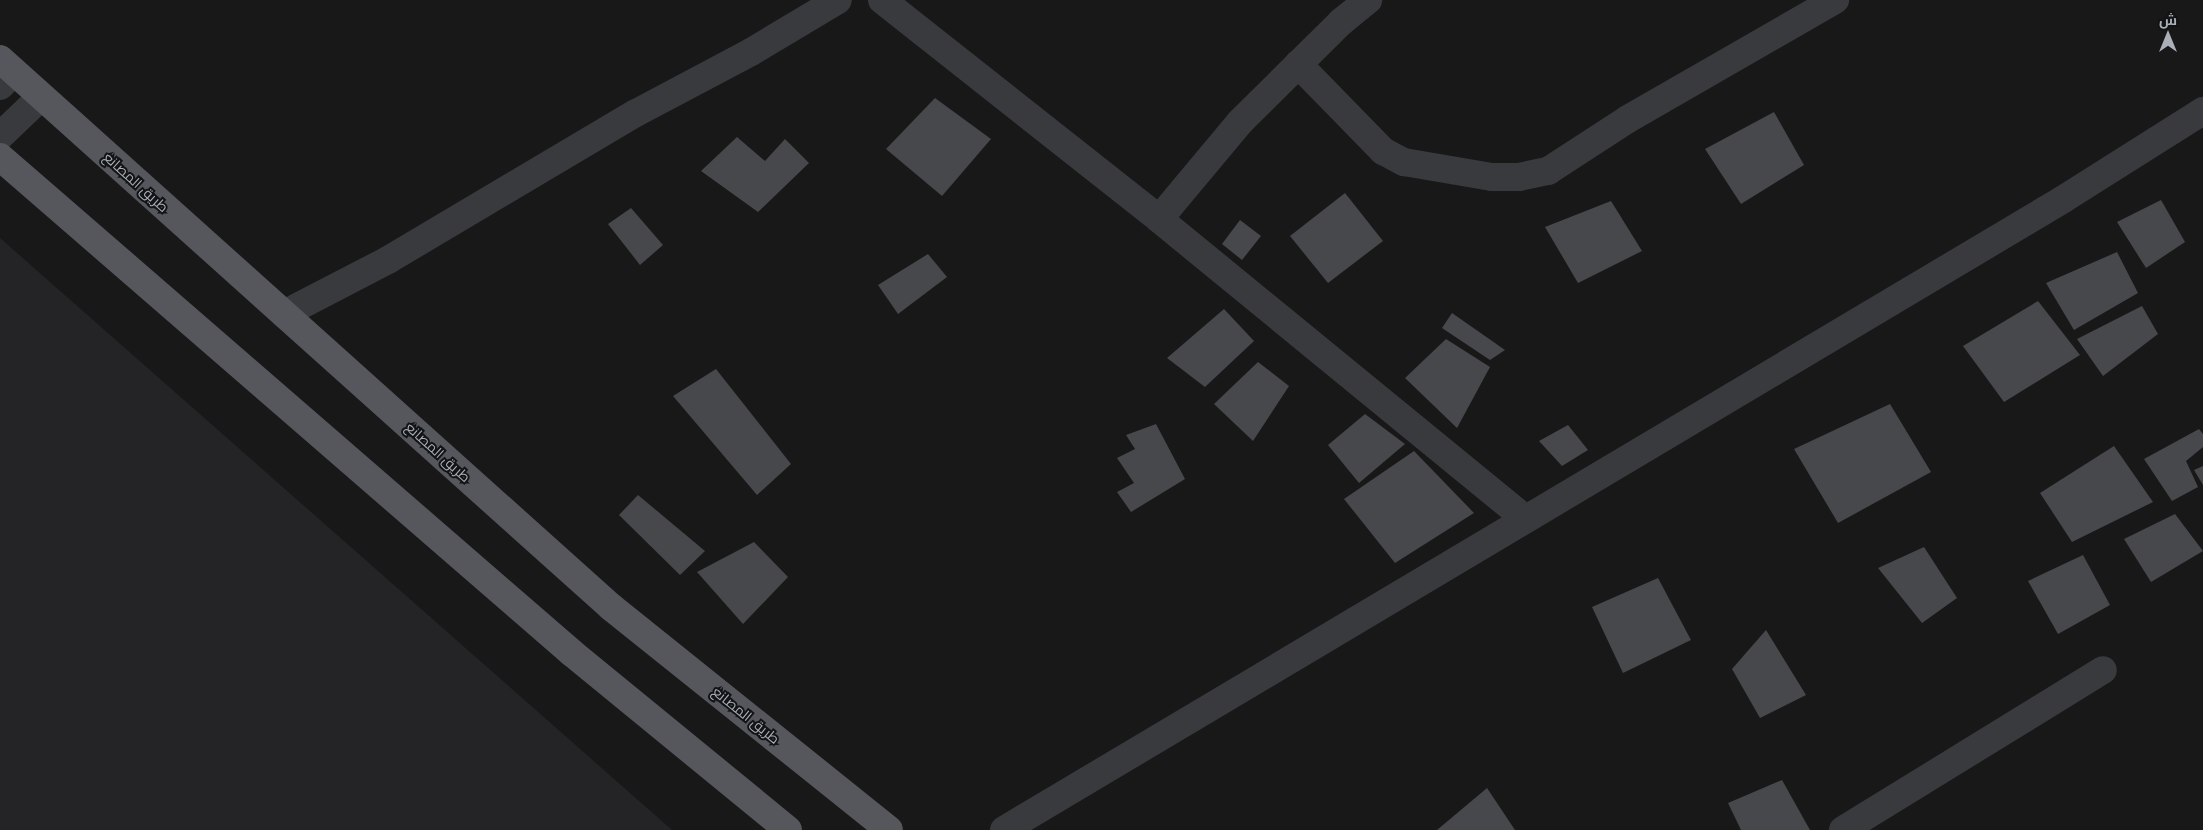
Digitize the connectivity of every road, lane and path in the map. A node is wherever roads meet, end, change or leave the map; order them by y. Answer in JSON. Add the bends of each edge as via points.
{"nodes":[{"id":1,"x":838,"y":0,"type":"edge"},
{"id":2,"x":882,"y":0,"type":"edge"},
{"id":3,"x":1368,"y":0,"type":"edge"},
{"id":4,"x":1835,"y":0,"type":"edge"},
{"id":5,"x":1298,"y":64,"type":"junction"},
{"id":6,"x":5,"y":72,"type":"edge"},
{"id":7,"x":41,"y":97,"type":"junction"},
{"id":8,"x":2203,"y":111,"type":"edge"},
{"id":9,"x":0,"y":136,"type":"edge"},
{"id":10,"x":0,"y":158,"type":"edge"},
{"id":11,"x":1159,"y":219,"type":"junction"},
{"id":12,"x":284,"y":314,"type":"junction"},
{"id":13,"x":1524,"y":518,"type":"junction"},
{"id":14,"x":2103,"y":670,"type":"dead end"},
{"id":15,"x":788,"y":830,"type":"edge"},
{"id":16,"x":888,"y":830,"type":"edge"},
{"id":17,"x":1004,"y":830,"type":"edge"},
{"id":18,"x":1843,"y":830,"type":"edge"}],
"edges":[{"from":1,"to":12,"type":"street","via":[[751,52],[636,113],[388,260]]},
{"from":2,"to":11,"type":"street"},
{"from":3,"to":5,"type":"street"},
{"from":4,"to":5,"type":"street","via":[[1636,114],[1548,171],[1519,177],[1492,177],[1404,162],[1383,151]]},
{"from":5,"to":11,"type":"street","via":[[1240,122]]},
{"from":6,"to":7,"type":"main road","name":"طريق المصانع"},
{"from":7,"to":9,"type":"street"},
{"from":7,"to":12,"type":"main road","name":"طريق المصانع"},
{"from":8,"to":13,"type":"street","via":[[2062,200]]},
{"from":10,"to":15,"type":"main road","via":[[572,653]]},
{"from":11,"to":13,"type":"street"},
{"from":12,"to":16,"type":"main road","name":"طريق المصانع","via":[[611,607]]},
{"from":13,"to":17,"type":"street"},
{"from":14,"to":18,"type":"street"}]}
